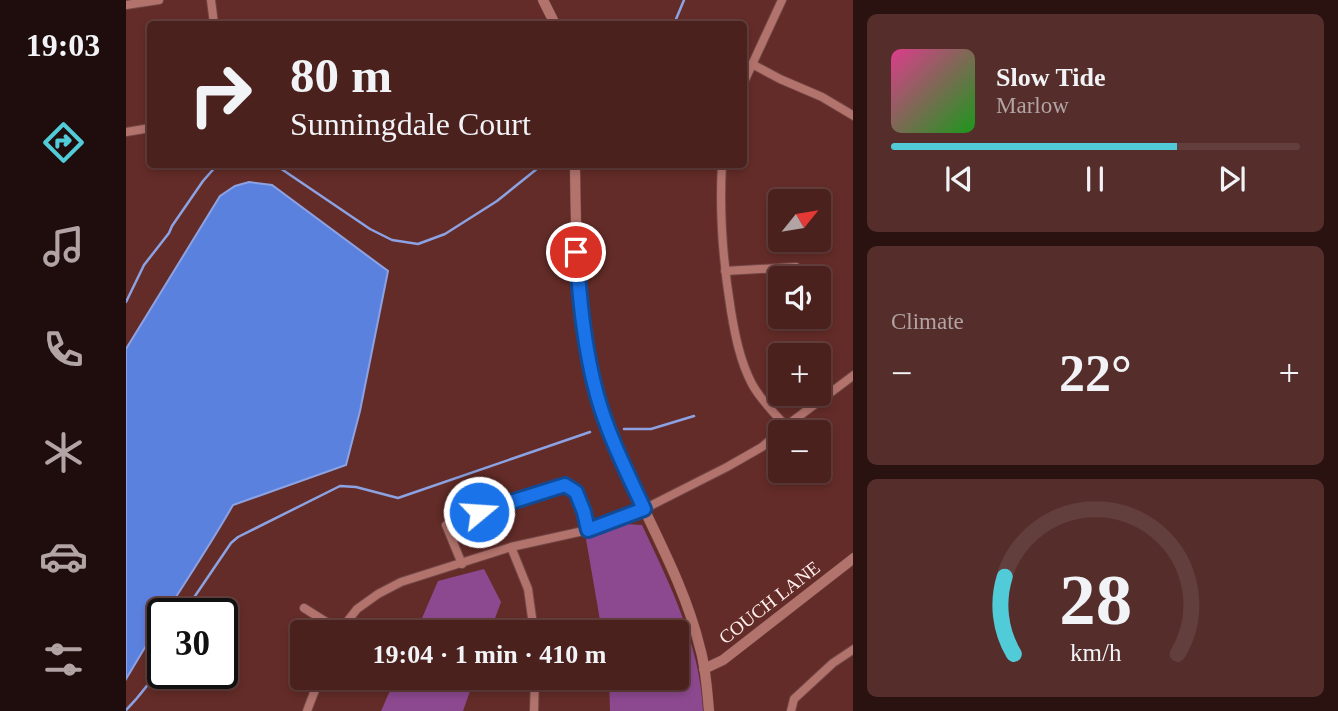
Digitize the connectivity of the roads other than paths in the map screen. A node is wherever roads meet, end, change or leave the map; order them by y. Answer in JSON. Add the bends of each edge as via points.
{"nodes":[{"id":1,"x":159,"y":0,"type":"edge"},
{"id":2,"x":211,"y":0,"type":"edge"},
{"id":3,"x":543,"y":0,"type":"edge"},
{"id":4,"x":782,"y":0,"type":"edge"},
{"id":5,"x":126,"y":5,"type":"edge"},
{"id":6,"x":214,"y":21,"type":"edge"},
{"id":7,"x":554,"y":21,"type":"edge"},
{"id":8,"x":752,"y":64,"type":"junction"},
{"id":9,"x":747,"y":75,"type":"edge"},
{"id":10,"x":853,"y":116,"type":"edge"},
{"id":11,"x":147,"y":128,"type":"edge"},
{"id":12,"x":126,"y":132,"type":"edge"},
{"id":13,"x":575,"y":168,"type":"edge"},
{"id":14,"x":722,"y":168,"type":"edge"},
{"id":15,"x":768,"y":269,"type":"edge"},
{"id":16,"x":725,"y":271,"type":"junction"},
{"id":17,"x":853,"y":375,"type":"edge"},
{"id":18,"x":781,"y":420,"type":"edge"},
{"id":19,"x":794,"y":420,"type":"edge"},
{"id":20,"x":768,"y":442,"type":"edge"},
{"id":21,"x":644,"y":509,"type":"junction"},
{"id":22,"x":588,"y":530,"type":"junction"},
{"id":23,"x":511,"y":547,"type":"junction"},
{"id":24,"x":853,"y":558,"type":"edge"},
{"id":25,"x":461,"y":564,"type":"junction"},
{"id":26,"x":304,"y":608,"type":"dead end"},
{"id":27,"x":322,"y":620,"type":"edge"},
{"id":28,"x":348,"y":620,"type":"edge"},
{"id":29,"x":532,"y":620,"type":"edge"},
{"id":30,"x":853,"y":649,"type":"edge"},
{"id":31,"x":704,"y":669,"type":"junction"},
{"id":32,"x":315,"y":690,"type":"edge"},
{"id":33,"x":535,"y":690,"type":"edge"},
{"id":34,"x":307,"y":711,"type":"edge"},
{"id":35,"x":534,"y":711,"type":"edge"},
{"id":36,"x":709,"y":711,"type":"edge"},
{"id":37,"x":791,"y":711,"type":"edge"}],
"edges":[{"from":1,"to":5,"type":"street"},
{"from":2,"to":6,"type":"street"},
{"from":3,"to":7,"type":"street"},
{"from":4,"to":8,"type":"street"},
{"from":8,"to":9,"type":"street"},
{"from":8,"to":10,"type":"street"},
{"from":11,"to":12,"type":"street"},
{"from":13,"to":21,"type":"street","via":[[579,290],[589,362],[603,414]]},
{"from":14,"to":16,"type":"street"},
{"from":15,"to":16,"type":"street"},
{"from":16,"to":18,"type":"street","via":[[736,338],[747,372]]},
{"from":17,"to":19,"type":"street"},
{"from":20,"to":21,"type":"street"},
{"from":21,"to":22,"type":"street"},
{"from":21,"to":31,"type":"street","via":[[681,592]]},
{"from":22,"to":23,"type":"street"},
{"from":22,"to":25,"type":"street","via":[[576,492],[565,485],[446,525]]},
{"from":23,"to":25,"type":"street"},
{"from":23,"to":29,"type":"street","via":[[528,589]]},
{"from":24,"to":31,"type":"street","name":"COUCH LANE","via":[[723,660]]},
{"from":25,"to":28,"type":"street","via":[[401,582],[378,594]]},
{"from":26,"to":27,"type":"street"},
{"from":30,"to":37,"type":"street","via":[[794,699]]},
{"from":31,"to":36,"type":"street"},
{"from":32,"to":34,"type":"street"},
{"from":33,"to":35,"type":"street"}]}
